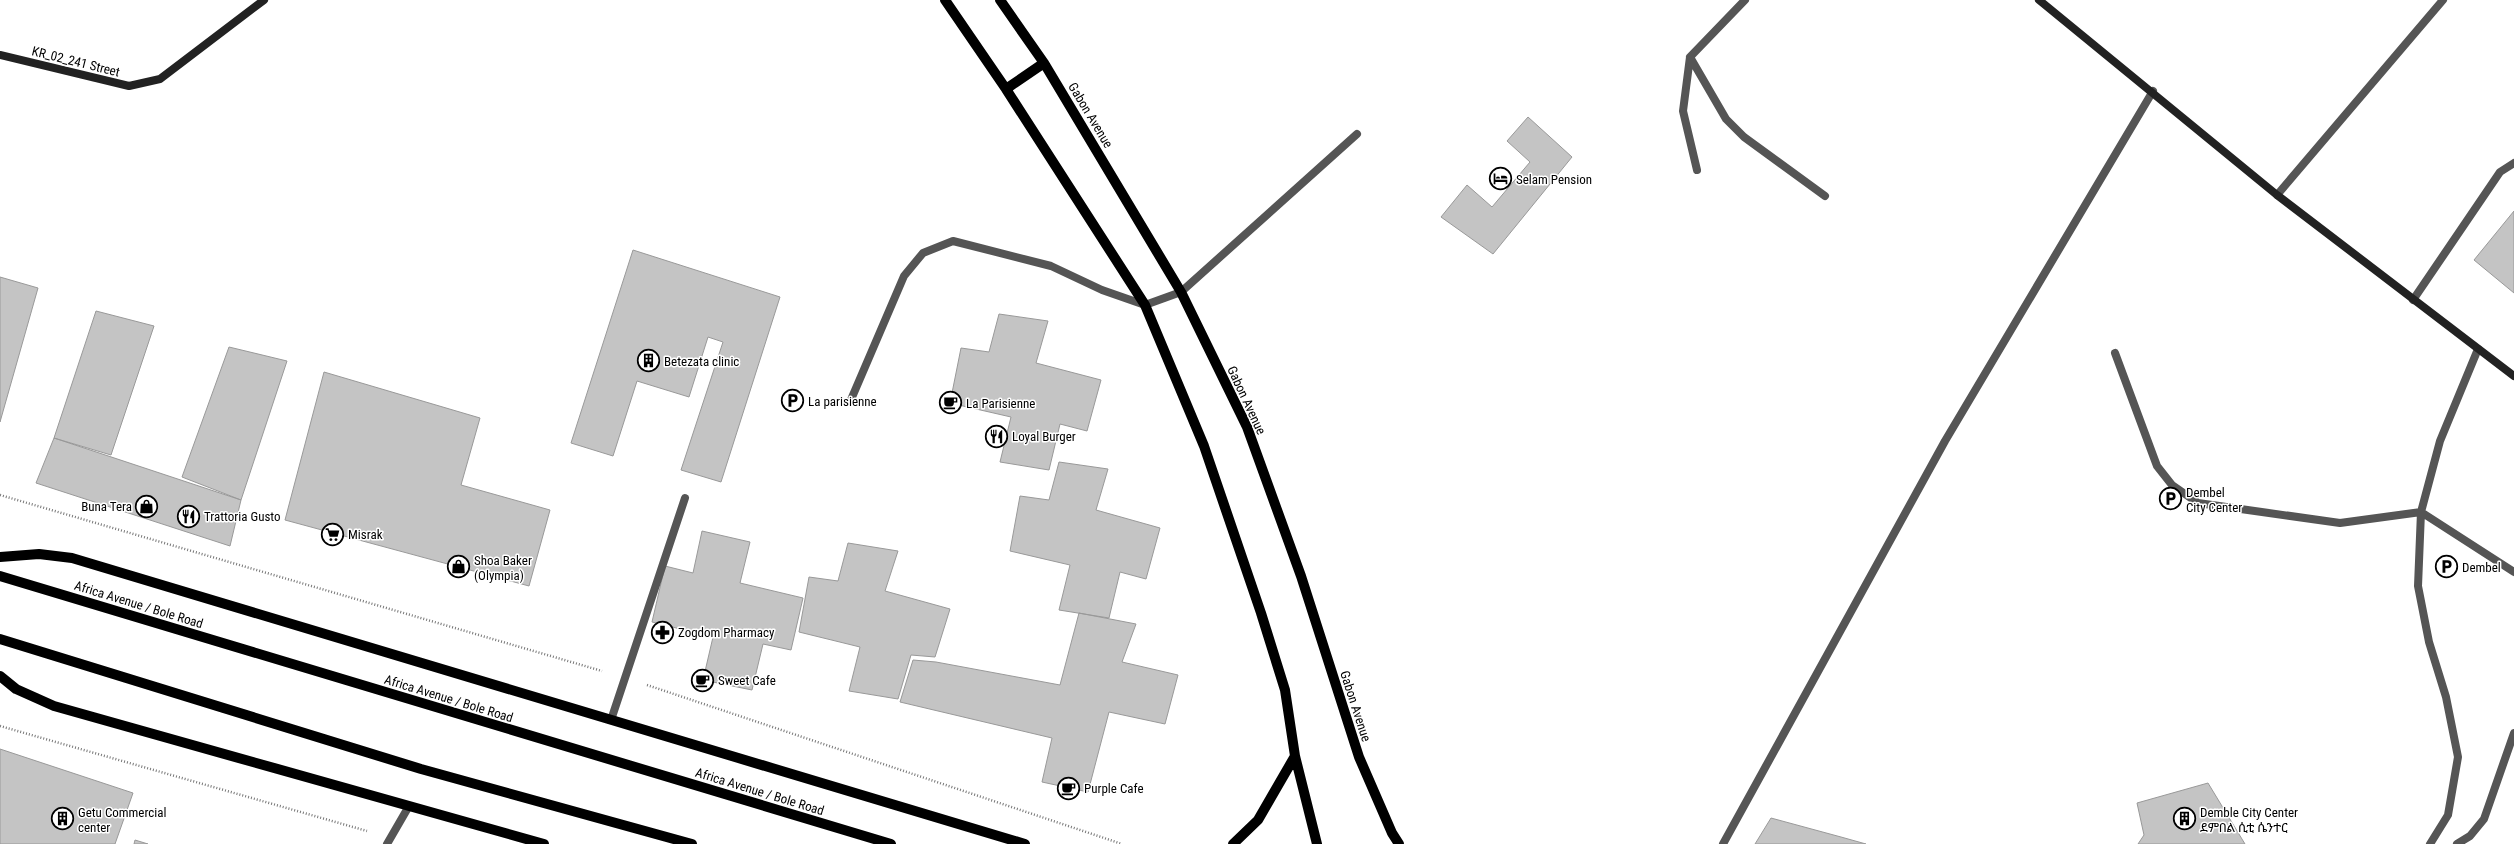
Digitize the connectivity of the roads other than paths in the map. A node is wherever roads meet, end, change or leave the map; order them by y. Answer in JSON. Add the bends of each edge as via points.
{"nodes":[{"id":1,"x":264,"y":0,"type":"edge"},
{"id":2,"x":945,"y":0,"type":"edge"},
{"id":3,"x":1000,"y":0,"type":"edge"},
{"id":4,"x":1745,"y":0,"type":"edge"},
{"id":5,"x":2039,"y":0,"type":"edge"},
{"id":6,"x":2443,"y":0,"type":"edge"},
{"id":7,"x":0,"y":55,"type":"edge"},
{"id":8,"x":1690,"y":57,"type":"junction"},
{"id":9,"x":1044,"y":63,"type":"junction"},
{"id":10,"x":1006,"y":89,"type":"junction"},
{"id":11,"x":2153,"y":91,"type":"junction"},
{"id":12,"x":1357,"y":134,"type":"dead end"},
{"id":13,"x":2514,"y":163,"type":"edge"},
{"id":14,"x":1697,"y":170,"type":"dead end"},
{"id":15,"x":2277,"y":195,"type":"junction"},
{"id":16,"x":1825,"y":196,"type":"dead end"},
{"id":17,"x":1181,"y":292,"type":"junction"},
{"id":18,"x":2413,"y":300,"type":"junction"},
{"id":19,"x":1145,"y":305,"type":"junction"},
{"id":20,"x":2478,"y":349,"type":"junction"},
{"id":21,"x":2115,"y":353,"type":"dead end"},
{"id":22,"x":2514,"y":376,"type":"edge"},
{"id":23,"x":850,"y":402,"type":"dead end"},
{"id":24,"x":685,"y":498,"type":"dead end"},
{"id":25,"x":2421,"y":512,"type":"junction"},
{"id":26,"x":0,"y":557,"type":"edge"},
{"id":27,"x":2514,"y":572,"type":"edge"},
{"id":28,"x":0,"y":576,"type":"edge"},
{"id":29,"x":0,"y":639,"type":"edge"},
{"id":30,"x":0,"y":676,"type":"edge"},
{"id":31,"x":611,"y":720,"type":"junction"},
{"id":32,"x":2514,"y":733,"type":"edge"},
{"id":33,"x":1295,"y":756,"type":"junction"},
{"id":34,"x":409,"y":806,"type":"junction"},
{"id":35,"x":388,"y":841,"type":"edge"},
{"id":36,"x":544,"y":844,"type":"edge"},
{"id":37,"x":692,"y":844,"type":"edge"},
{"id":38,"x":891,"y":844,"type":"edge"},
{"id":39,"x":1025,"y":844,"type":"edge"},
{"id":40,"x":1233,"y":844,"type":"edge"},
{"id":41,"x":1317,"y":844,"type":"edge"},
{"id":42,"x":1399,"y":844,"type":"edge"},
{"id":43,"x":1723,"y":844,"type":"edge"},
{"id":44,"x":2430,"y":844,"type":"edge"},
{"id":45,"x":2456,"y":844,"type":"edge"}],
"edges":[{"from":1,"to":7,"type":"street","name":"KR_02_241 Street","via":[[160,79],[129,86]]},
{"from":2,"to":10,"type":"main road"},
{"from":3,"to":9,"type":"main road","name":"Gabon Avenue"},
{"from":4,"to":8,"type":"street"},
{"from":5,"to":11,"type":"street"},
{"from":6,"to":15,"type":"street"},
{"from":8,"to":14,"type":"street","via":[[1683,111]]},
{"from":8,"to":16,"type":"street","via":[[1726,119],[1739,132]]},
{"from":9,"to":10,"type":"main road"},
{"from":9,"to":17,"type":"main road","name":"Gabon Avenue"},
{"from":10,"to":19,"type":"main road"},
{"from":11,"to":15,"type":"street"},
{"from":11,"to":43,"type":"street","via":[[1945,440]]},
{"from":12,"to":17,"type":"street"},
{"from":13,"to":18,"type":"street","via":[[2500,172]]},
{"from":15,"to":18,"type":"street"},
{"from":17,"to":19,"type":"street"},
{"from":17,"to":42,"type":"main road","name":"Gabon Avenue","via":[[1247,427],[1301,576],[1359,757],[1392,834]]},
{"from":18,"to":20,"type":"street"},
{"from":19,"to":23,"type":"street","via":[[1102,290],[1051,266],[953,240],[923,253],[904,276]]},
{"from":19,"to":33,"type":"main road","via":[[1204,446],[1261,613],[1285,690]]},
{"from":20,"to":22,"type":"street"},
{"from":20,"to":25,"type":"street","via":[[2440,441]]},
{"from":21,"to":25,"type":"street","via":[[2157,466],[2172,485],[2198,503],[2340,523]]},
{"from":24,"to":31,"type":"street"},
{"from":25,"to":27,"type":"street"},
{"from":25,"to":44,"type":"street","via":[[2418,586],[2428,642],[2446,697],[2458,757],[2448,815]]},
{"from":26,"to":31,"type":"main road","via":[[39,554],[72,558]]},
{"from":28,"to":38,"type":"main road","name":"Africa Avenue / Bole Road"},
{"from":29,"to":37,"type":"main road","via":[[421,769]]},
{"from":30,"to":34,"type":"main road","via":[[16,689],[54,706]]},
{"from":31,"to":39,"type":"main road"},
{"from":32,"to":45,"type":"street","via":[[2484,819],[2470,836]]},
{"from":33,"to":40,"type":"main road","via":[[1258,820]]},
{"from":33,"to":41,"type":"main road"},
{"from":34,"to":35,"type":"street"},
{"from":34,"to":36,"type":"main road"}]}
